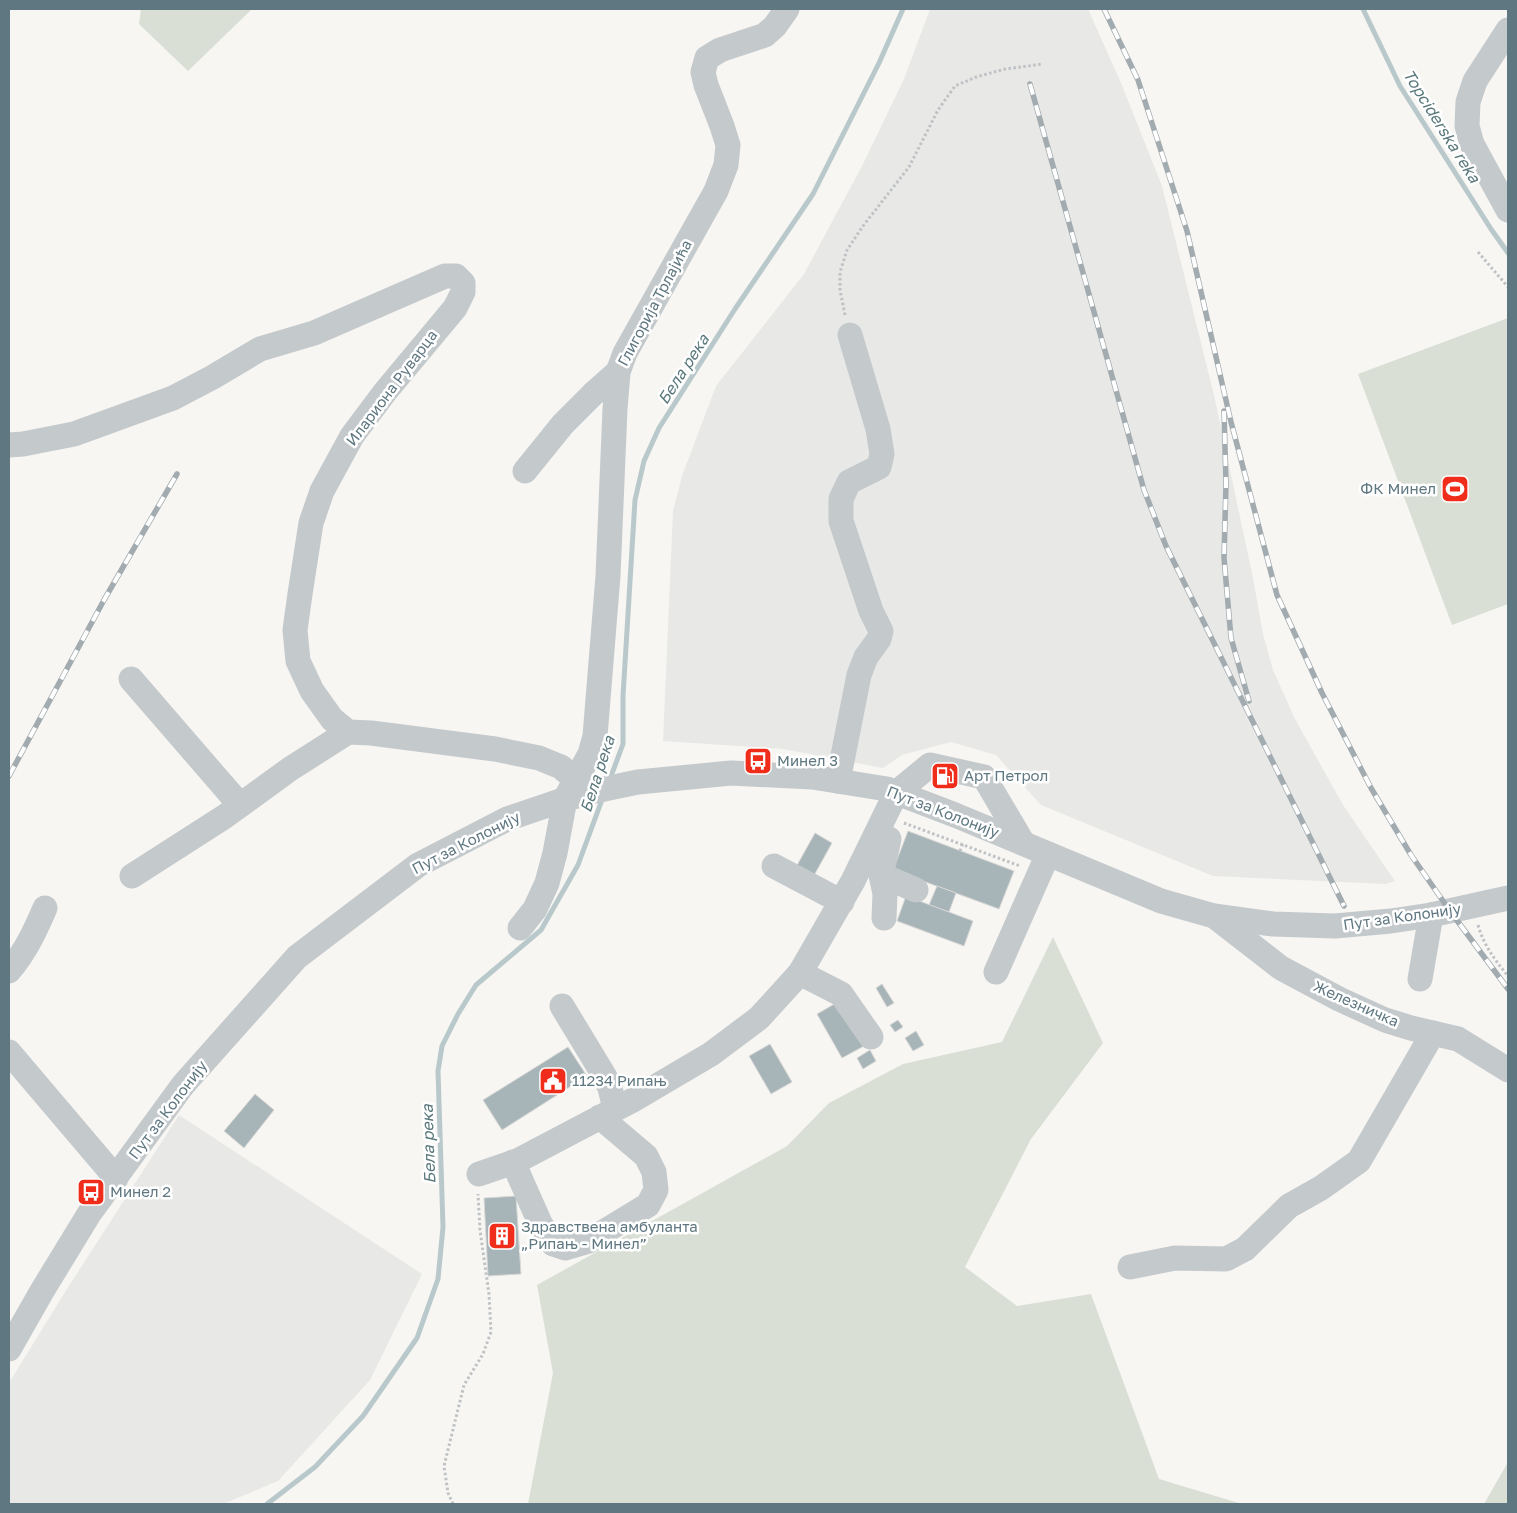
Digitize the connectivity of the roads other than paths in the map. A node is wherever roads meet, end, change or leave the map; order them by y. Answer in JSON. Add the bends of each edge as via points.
{"nodes":[{"id":1,"x":787,"y":9,"type":"edge"},
{"id":2,"x":1508,"y":30,"type":"edge"},
{"id":3,"x":1508,"y":210,"type":"edge"},
{"id":4,"x":850,"y":335,"type":"road end"},
{"id":5,"x":618,"y":372,"type":"junction"},
{"id":6,"x":9,"y":445,"type":"edge"},
{"id":7,"x":525,"y":471,"type":"dead end"},
{"id":8,"x":131,"y":679,"type":"dead end"},
{"id":9,"x":348,"y":732,"type":"junction"},
{"id":10,"x":838,"y":781,"type":"junction"},
{"id":11,"x":577,"y":790,"type":"junction"},
{"id":12,"x":896,"y":793,"type":"junction"},
{"id":13,"x":240,"y":805,"type":"junction"},
{"id":14,"x":893,"y":830,"type":"road end"},
{"id":15,"x":1048,"y":854,"type":"junction"},
{"id":16,"x":1021,"y":855,"type":"junction"},
{"id":17,"x":774,"y":866,"type":"dead end"},
{"id":18,"x":132,"y":876,"type":"dead end"},
{"id":19,"x":916,"y":890,"type":"dead end"},
{"id":20,"x":848,"y":892,"type":"junction"},
{"id":21,"x":884,"y":896,"type":"junction"},
{"id":22,"x":1508,"y":898,"type":"edge"},
{"id":23,"x":45,"y":908,"type":"dead end"},
{"id":24,"x":1431,"y":915,"type":"junction"},
{"id":25,"x":1214,"y":916,"type":"junction"},
{"id":26,"x":520,"y":928,"type":"dead end"},
{"id":27,"x":9,"y":971,"type":"edge"},
{"id":28,"x":996,"y":972,"type":"dead end"},
{"id":29,"x":800,"y":973,"type":"junction"},
{"id":30,"x":1420,"y":979,"type":"dead end"},
{"id":31,"x":562,"y":1006,"type":"dead end"},
{"id":32,"x":1433,"y":1033,"type":"junction"},
{"id":33,"x":871,"y":1037,"type":"dead end"},
{"id":34,"x":9,"y":1052,"type":"edge"},
{"id":35,"x":1508,"y":1070,"type":"edge"},
{"id":36,"x":608,"y":1113,"type":"junction"},
{"id":37,"x":513,"y":1162,"type":"junction"},
{"id":38,"x":479,"y":1174,"type":"road end"},
{"id":39,"x":116,"y":1178,"type":"junction"},
{"id":40,"x":1130,"y":1267,"type":"dead end"},
{"id":41,"x":9,"y":1349,"type":"edge"}],
"edges":[{"from":1,"to":5,"type":"street","name":"Глигорија Трлајића","via":[[765,35],[720,50],[707,58],[703,72],[728,145],[726,165],[716,191],[625,353]]},
{"from":2,"to":3,"type":"street","via":[[1475,81],[1468,102],[1467,126],[1472,144]]},
{"from":4,"to":10,"type":"street","via":[[882,454],[879,467],[850,482],[841,498],[841,521],[871,611],[881,631],[859,675]]},
{"from":5,"to":7,"type":"street","via":[[563,424]]},
{"from":5,"to":11,"type":"street","name":"Глигорија Трлајића","via":[[608,576],[595,736]]},
{"from":6,"to":9,"type":"street","name":"Илариона Руварца","via":[[74,434],[172,398],[260,348],[314,333],[445,276],[456,276],[463,283],[463,292],[455,308],[352,436],[322,491],[311,524],[295,630],[298,661],[312,691],[332,719]]},
{"from":8,"to":13,"type":"street"},
{"from":9,"to":11,"type":"street","via":[[476,746],[539,758],[561,767]]},
{"from":9,"to":13,"type":"street"},
{"from":10,"to":11,"type":"street","name":"Пут за Колонију","via":[[731,773]]},
{"from":10,"to":12,"type":"street","name":"Пут за Колонију"},
{"from":11,"to":26,"type":"street","via":[[547,884],[535,910]]},
{"from":11,"to":39,"type":"street","name":"Пут за Колонију","via":[[507,819],[418,865],[297,957],[183,1085]]},
{"from":12,"to":16,"type":"street","name":"Пут за Колонију","via":[[954,815]]},
{"from":12,"to":16,"type":"street","via":[[930,765],[984,777]]},
{"from":12,"to":20,"type":"street"},
{"from":13,"to":18,"type":"street"},
{"from":14,"to":21,"type":"street"},
{"from":15,"to":16,"type":"street","name":"Пут за Колонију"},
{"from":15,"to":25,"type":"street","name":"Пут за Колонију","via":[[1161,901]]},
{"from":15,"to":28,"type":"street"},
{"from":17,"to":20,"type":"street"},
{"from":19,"to":21,"type":"street"},
{"from":20,"to":21,"type":"street"},
{"from":20,"to":29,"type":"street"},
{"from":22,"to":24,"type":"street","name":"Пут за Колонију"},
{"from":23,"to":27,"type":"street","via":[[32,938]]},
{"from":24,"to":25,"type":"street","name":"Пут за Колонију","via":[[1335,926],[1273,924]]},
{"from":24,"to":30,"type":"street"},
{"from":25,"to":32,"type":"street","name":"Железничка","via":[[1281,968],[1339,1000],[1385,1020]]},
{"from":29,"to":33,"type":"street","via":[[841,994]]},
{"from":29,"to":36,"type":"street","via":[[759,1018],[711,1054]]},
{"from":31,"to":36,"type":"street","via":[[610,1088]]},
{"from":32,"to":35,"type":"street","name":"Железничка","via":[[1458,1039]]},
{"from":32,"to":40,"type":"street","via":[[1359,1161],[1289,1206],[1245,1248],[1226,1259],[1175,1258]]},
{"from":34,"to":39,"type":"street"},
{"from":36,"to":37,"type":"street"},
{"from":36,"to":37,"type":"street","via":[[646,1156],[654,1172],[656,1190],[648,1205],[588,1241],[565,1248],[553,1244]]},
{"from":37,"to":38,"type":"street"},
{"from":39,"to":41,"type":"street","name":"Пут за Колонију","via":[[89,1214]]}]}
